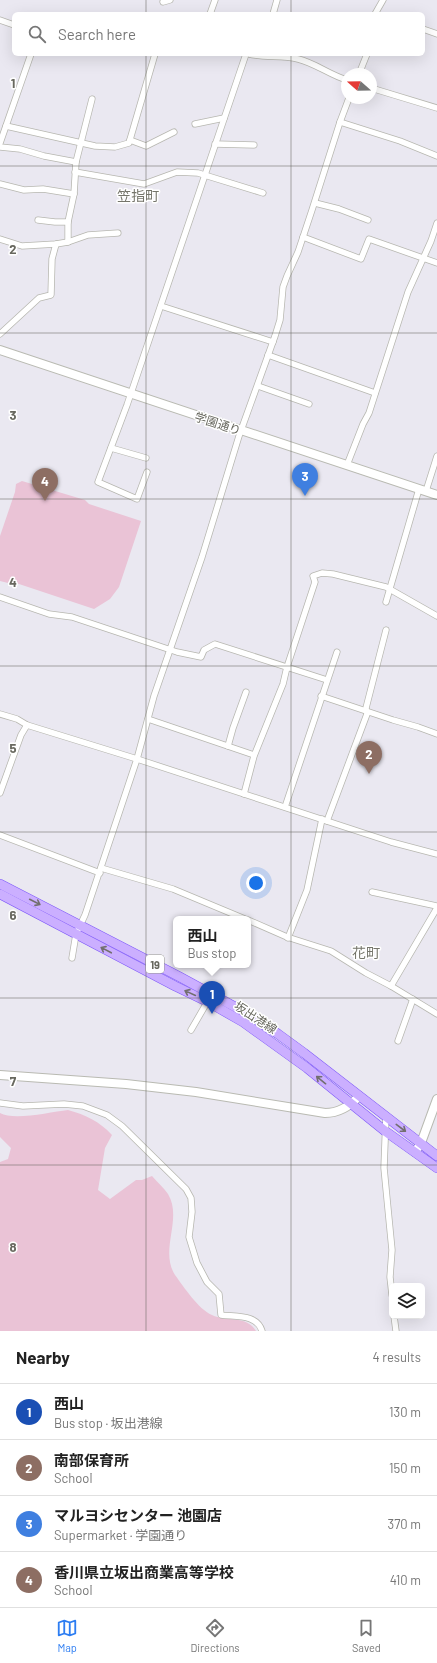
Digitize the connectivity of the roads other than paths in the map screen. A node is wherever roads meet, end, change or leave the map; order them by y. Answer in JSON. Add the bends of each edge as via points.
{"nodes":[{"id":1,"x":170,"y":0,"type":"edge"},
{"id":2,"x":215,"y":0,"type":"edge"},
{"id":3,"x":277,"y":0,"type":"edge"},
{"id":4,"x":383,"y":0,"type":"edge"},
{"id":5,"x":163,"y":2,"type":"dead end"},
{"id":6,"x":211,"y":12,"type":"edge"},
{"id":7,"x":274,"y":12,"type":"edge"},
{"id":8,"x":378,"y":12,"type":"edge"},
{"id":9,"x":0,"y":20,"type":"edge"},
{"id":10,"x":12,"y":24,"type":"edge"},
{"id":11,"x":425,"y":30,"type":"edge"},
{"id":12,"x":437,"y":34,"type":"edge"},
{"id":13,"x":30,"y":56,"type":"edge"},
{"id":14,"x":154,"y":56,"type":"edge"},
{"id":15,"x":246,"y":56,"type":"edge"},
{"id":16,"x":271,"y":56,"type":"edge"},
{"id":17,"x":366,"y":56,"type":"edge"},
{"id":18,"x":361,"y":68,"type":"edge"},
{"id":19,"x":341,"y":78,"type":"edge"},
{"id":20,"x":377,"y":90,"type":"edge"},
{"id":21,"x":92,"y":98,"type":"dead end"},
{"id":22,"x":347,"y":104,"type":"edge"},
{"id":23,"x":437,"y":108,"type":"edge"},
{"id":24,"x":224,"y":118,"type":"junction"},
{"id":25,"x":340,"y":122,"type":"junction"},
{"id":26,"x":195,"y":124,"type":"dead end"},
{"id":27,"x":6,"y":126,"type":"junction"},
{"id":28,"x":174,"y":132,"type":"dead end"},
{"id":29,"x":130,"y":140,"type":"junction"},
{"id":30,"x":82,"y":142,"type":"junction"},
{"id":31,"x":0,"y":143,"type":"edge"},
{"id":32,"x":215,"y":144,"type":"junction"},
{"id":33,"x":254,"y":145,"type":"dead end"},
{"id":34,"x":0,"y":147,"type":"edge"},
{"id":35,"x":437,"y":156,"type":"edge"},
{"id":36,"x":76,"y":162,"type":"junction"},
{"id":37,"x":75,"y":172,"type":"junction"},
{"id":38,"x":205,"y":174,"type":"junction"},
{"id":39,"x":0,"y":184,"type":"edge"},
{"id":40,"x":262,"y":193,"type":"dead end"},
{"id":41,"x":74,"y":194,"type":"junction"},
{"id":42,"x":315,"y":203,"type":"junction"},
{"id":43,"x":38,"y":220,"type":"dead end"},
{"id":44,"x":368,"y":220,"type":"dead end"},
{"id":45,"x":68,"y":222,"type":"junction"},
{"id":46,"x":437,"y":223,"type":"edge"},
{"id":47,"x":118,"y":233,"type":"dead end"},
{"id":48,"x":303,"y":237,"type":"junction"},
{"id":49,"x":0,"y":238,"type":"edge"},
{"id":50,"x":68,"y":242,"type":"junction"},
{"id":51,"x":56,"y":244,"type":"junction"},
{"id":52,"x":423,"y":258,"type":"junction"},
{"id":53,"x":437,"y":263,"type":"edge"},
{"id":54,"x":161,"y":306,"type":"junction"},
{"id":55,"x":0,"y":334,"type":"edge"},
{"id":56,"x":273,"y":342,"type":"junction"},
{"id":57,"x":0,"y":350,"type":"edge"},
{"id":58,"x":268,"y":355,"type":"junction"},
{"id":59,"x":258,"y":386,"type":"junction"},
{"id":60,"x":375,"y":393,"type":"junction"},
{"id":61,"x":131,"y":394,"type":"junction"},
{"id":62,"x":309,"y":404,"type":"dead end"},
{"id":63,"x":241,"y":431,"type":"junction"},
{"id":64,"x":112,"y":448,"type":"junction"},
{"id":65,"x":437,"y":456,"type":"edge"},
{"id":66,"x":146,"y":458,"type":"dead end"},
{"id":67,"x":347,"y":465,"type":"junction"},
{"id":68,"x":147,"y":472,"type":"dead end"},
{"id":69,"x":422,"y":490,"type":"junction"},
{"id":70,"x":437,"y":495,"type":"edge"},
{"id":71,"x":390,"y":590,"type":"junction"},
{"id":72,"x":0,"y":597,"type":"edge"},
{"id":73,"x":386,"y":602,"type":"dead end"},
{"id":74,"x":437,"y":616,"type":"edge"},
{"id":75,"x":386,"y":630,"type":"dead end"},
{"id":76,"x":169,"y":650,"type":"junction"},
{"id":77,"x":336,"y":652,"type":"dead end"},
{"id":78,"x":287,"y":667,"type":"junction"},
{"id":79,"x":327,"y":680,"type":"junction"},
{"id":80,"x":246,"y":692,"type":"dead end"},
{"id":81,"x":322,"y":696,"type":"junction"},
{"id":82,"x":366,"y":711,"type":"junction"},
{"id":83,"x":0,"y":714,"type":"edge"},
{"id":84,"x":148,"y":719,"type":"junction"},
{"id":85,"x":27,"y":725,"type":"junction"},
{"id":86,"x":437,"y":734,"type":"edge"},
{"id":87,"x":228,"y":746,"type":"junction"},
{"id":88,"x":254,"y":755,"type":"junction"},
{"id":89,"x":137,"y":759,"type":"junction"},
{"id":90,"x":0,"y":793,"type":"edge"},
{"id":91,"x":244,"y":794,"type":"junction"},
{"id":92,"x":286,"y":807,"type":"junction"},
{"id":93,"x":325,"y":820,"type":"junction"},
{"id":94,"x":0,"y":835,"type":"edge"},
{"id":95,"x":437,"y":854,"type":"edge"},
{"id":96,"x":100,"y":870,"type":"junction"},
{"id":97,"x":1,"y":892,"type":"edge"},
{"id":98,"x":372,"y":892,"type":"dead end"},
{"id":99,"x":437,"y":907,"type":"edge"},
{"id":100,"x":237,"y":916,"type":"edge"},
{"id":101,"x":251,"y":922,"type":"edge"},
{"id":102,"x":80,"y":925,"type":"junction"},
{"id":103,"x":76,"y":934,"type":"junction"},
{"id":104,"x":288,"y":938,"type":"junction"},
{"id":105,"x":72,"y":958,"type":"dead end"},
{"id":106,"x":391,"y":986,"type":"junction"},
{"id":107,"x":210,"y":998,"type":"junction"},
{"id":108,"x":413,"y":999,"type":"junction"},
{"id":109,"x":437,"y":1014,"type":"edge"},
{"id":110,"x":191,"y":1030,"type":"dead end"},
{"id":111,"x":398,"y":1041,"type":"dead end"},
{"id":112,"x":0,"y":1075,"type":"edge"},
{"id":113,"x":359,"y":1096,"type":"junction"},
{"id":114,"x":437,"y":1099,"type":"edge"},
{"id":115,"x":0,"y":1102,"type":"edge"},
{"id":116,"x":351,"y":1105,"type":"junction"},
{"id":117,"x":386,"y":1116,"type":"junction"},
{"id":118,"x":385,"y":1131,"type":"junction"},
{"id":119,"x":421,"y":1143,"type":"junction"},
{"id":120,"x":414,"y":1152,"type":"junction"},
{"id":121,"x":437,"y":1156,"type":"edge"},
{"id":122,"x":437,"y":1168,"type":"edge"},
{"id":123,"x":391,"y":1283,"type":"edge"},
{"id":124,"x":394,"y":1319,"type":"edge"},
{"id":125,"x":262,"y":1331,"type":"edge"},
{"id":126,"x":396,"y":1331,"type":"edge"}],
"edges":[{"from":1,"to":5,"type":"street"},
{"from":2,"to":6,"type":"street"},
{"from":3,"to":7,"type":"street"},
{"from":4,"to":8,"type":"street"},
{"from":9,"to":10,"type":"street"},
{"from":11,"to":12,"type":"street"},
{"from":13,"to":27,"type":"street"},
{"from":14,"to":29,"type":"street"},
{"from":15,"to":24,"type":"street"},
{"from":16,"to":19,"type":"street","via":[[298,59]]},
{"from":17,"to":18,"type":"street"},
{"from":20,"to":23,"type":"street"},
{"from":21,"to":30,"type":"street"},
{"from":22,"to":25,"type":"street"},
{"from":24,"to":26,"type":"street"},
{"from":24,"to":32,"type":"street"},
{"from":25,"to":35,"type":"street"},
{"from":25,"to":42,"type":"street"},
{"from":27,"to":30,"type":"street"},
{"from":27,"to":31,"type":"street"},
{"from":28,"to":29,"type":"street","via":[[146,146]]},
{"from":29,"to":30,"type":"street","via":[[129,143],[115,146],[95,146]]},
{"from":30,"to":36,"type":"street"},
{"from":32,"to":33,"type":"street"},
{"from":32,"to":38,"type":"street"},
{"from":34,"to":36,"type":"street"},
{"from":36,"to":37,"type":"street"},
{"from":37,"to":38,"type":"street","via":[[144,184],[177,172]]},
{"from":37,"to":41,"type":"street"},
{"from":38,"to":40,"type":"street"},
{"from":38,"to":54,"type":"street"},
{"from":39,"to":41,"type":"street","via":[[24,190],[42,189]]},
{"from":41,"to":45,"type":"street"},
{"from":42,"to":44,"type":"street"},
{"from":42,"to":48,"type":"street"},
{"from":43,"to":45,"type":"street"},
{"from":45,"to":50,"type":"street"},
{"from":46,"to":52,"type":"street"},
{"from":47,"to":50,"type":"street","via":[[88,235]]},
{"from":48,"to":52,"type":"street","via":[[361,259],[369,239]]},
{"from":48,"to":56,"type":"street","via":[[283,287],[280,320]]},
{"from":49,"to":51,"type":"street","via":[[22,246]]},
{"from":50,"to":51,"type":"street"},
{"from":51,"to":55,"type":"street","via":[[52,259],[51,295],[39,298]]},
{"from":52,"to":53,"type":"street"},
{"from":52,"to":60,"type":"street","via":[[408,292]]},
{"from":54,"to":56,"type":"street"},
{"from":54,"to":61,"type":"street"},
{"from":56,"to":58,"type":"street"},
{"from":57,"to":61,"type":"street","name":"学園通り"},
{"from":58,"to":59,"type":"street"},
{"from":58,"to":60,"type":"street"},
{"from":59,"to":62,"type":"street"},
{"from":59,"to":63,"type":"street"},
{"from":60,"to":67,"type":"street","via":[[369,414]]},
{"from":61,"to":63,"type":"street","name":"学園通り"},
{"from":61,"to":64,"type":"street"},
{"from":63,"to":67,"type":"street","name":"学園通り"},
{"from":63,"to":76,"type":"street","via":[[202,557]]},
{"from":64,"to":66,"type":"street"},
{"from":64,"to":68,"type":"street","via":[[98,482],[137,499]]},
{"from":65,"to":69,"type":"street"},
{"from":67,"to":69,"type":"street","name":"学園通り"},
{"from":69,"to":70,"type":"street","name":"学園通り"},
{"from":69,"to":71,"type":"street"},
{"from":71,"to":73,"type":"street"},
{"from":71,"to":74,"type":"street"},
{"from":71,"to":78,"type":"street","via":[[333,574],[322,573],[313,576],[315,582]]},
{"from":72,"to":76,"type":"street","via":[[49,614],[72,617]]},
{"from":75,"to":82,"type":"street"},
{"from":76,"to":78,"type":"street","via":[[201,657],[204,650],[214,644]]},
{"from":76,"to":84,"type":"street"},
{"from":77,"to":79,"type":"street"},
{"from":78,"to":79,"type":"street"},
{"from":78,"to":88,"type":"street","via":[[283,684]]},
{"from":79,"to":81,"type":"street"},
{"from":80,"to":87,"type":"street"},
{"from":81,"to":82,"type":"street"},
{"from":81,"to":92,"type":"street"},
{"from":82,"to":86,"type":"street"},
{"from":82,"to":93,"type":"street"},
{"from":83,"to":85,"type":"street"},
{"from":84,"to":87,"type":"street"},
{"from":84,"to":89,"type":"street"},
{"from":85,"to":89,"type":"street"},
{"from":85,"to":90,"type":"street"},
{"from":87,"to":88,"type":"street"},
{"from":88,"to":91,"type":"street"},
{"from":89,"to":91,"type":"street"},
{"from":89,"to":96,"type":"street"},
{"from":91,"to":92,"type":"street"},
{"from":92,"to":93,"type":"street"},
{"from":93,"to":95,"type":"street","via":[[397,844]]},
{"from":93,"to":104,"type":"street","via":[[307,890]]},
{"from":94,"to":96,"type":"street"},
{"from":96,"to":100,"type":"street","via":[[173,889]]},
{"from":96,"to":102,"type":"street"},
{"from":97,"to":102,"type":"main road","name":"坂出港線","number":"19","one_way":true},
{"from":97,"to":103,"type":"main road","name":"坂出港線","number":"19"},
{"from":98,"to":99,"type":"street"},
{"from":99,"to":106,"type":"street"},
{"from":101,"to":104,"type":"street"},
{"from":102,"to":103,"type":"street"},
{"from":102,"to":107,"type":"main road","name":"坂出港線","number":"19"},
{"from":103,"to":105,"type":"street"},
{"from":107,"to":103,"type":"main road","name":"坂出港線","number":"19","one_way":true,"via":[[175,986]]},
{"from":104,"to":106,"type":"street","via":[[331,951]]},
{"from":106,"to":108,"type":"street"},
{"from":107,"to":110,"type":"street"},
{"from":107,"to":113,"type":"main road","name":"坂出港線","number":"19","via":[[278,1034]]},
{"from":116,"to":107,"type":"main road","name":"坂出港線","number":"19","one_way":true,"via":[[307,1068]]},
{"from":108,"to":109,"type":"street"},
{"from":108,"to":111,"type":"street"},
{"from":112,"to":116,"type":"street","via":[[196,1092],[326,1113],[336,1112]]},
{"from":113,"to":116,"type":"street"},
{"from":113,"to":117,"type":"main road","name":"坂出港線","number":"19"},
{"from":114,"to":119,"type":"street"},
{"from":115,"to":125,"type":"street","via":[[23,1106],[82,1106],[107,1115],[122,1126],[186,1189],[191,1198],[190,1237],[201,1273],[219,1294],[221,1315],[250,1318],[256,1321]]},
{"from":116,"to":118,"type":"main road","name":"坂出港線","number":"19"},
{"from":117,"to":118,"type":"street"},
{"from":117,"to":119,"type":"main road","name":"坂出港線","number":"19","one_way":true},
{"from":118,"to":120,"type":"main road","name":"坂出港線","number":"19"},
{"from":118,"to":123,"type":"street","via":[[384,1168],[392,1250]]},
{"from":119,"to":120,"type":"street"},
{"from":119,"to":121,"type":"main road","name":"坂出港線","number":"19"},
{"from":120,"to":122,"type":"main road","name":"坂出港線","number":"19"},
{"from":124,"to":126,"type":"street"}]}
